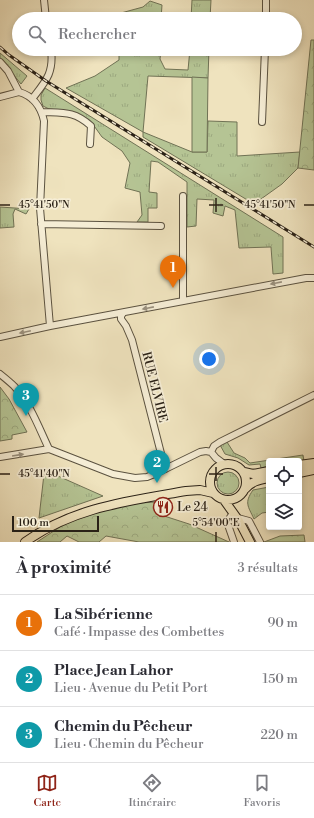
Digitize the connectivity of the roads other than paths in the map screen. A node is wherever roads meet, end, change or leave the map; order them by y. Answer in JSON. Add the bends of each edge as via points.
{"nodes":[{"id":1,"x":44,"y":0,"type":"edge"},
{"id":2,"x":266,"y":0,"type":"edge"},
{"id":3,"x":45,"y":12,"type":"edge"},
{"id":4,"x":266,"y":12,"type":"edge"},
{"id":5,"x":50,"y":56,"type":"edge"},
{"id":6,"x":265,"y":56,"type":"edge"},
{"id":7,"x":0,"y":62,"type":"edge"},
{"id":8,"x":19,"y":92,"type":"junction"},
{"id":9,"x":0,"y":97,"type":"edge"},
{"id":10,"x":32,"y":98,"type":"junction"},
{"id":11,"x":42,"y":112,"type":"junction"},
{"id":12,"x":262,"y":122,"type":"dead end"},
{"id":13,"x":90,"y":144,"type":"dead end"},
{"id":14,"x":184,"y":196,"type":"dead end"},
{"id":15,"x":41,"y":224,"type":"junction"},
{"id":16,"x":161,"y":226,"type":"dead end"},
{"id":17,"x":314,"y":278,"type":"edge"},
{"id":18,"x":183,"y":301,"type":"junction"},
{"id":19,"x":124,"y":313,"type":"junction"},
{"id":20,"x":50,"y":326,"type":"junction"},
{"id":21,"x":0,"y":337,"type":"edge"},
{"id":22,"x":0,"y":374,"type":"edge"},
{"id":23,"x":314,"y":395,"type":"edge"},
{"id":24,"x":49,"y":449,"type":"junction"},
{"id":25,"x":211,"y":452,"type":"junction"},
{"id":26,"x":0,"y":457,"type":"edge"},
{"id":27,"x":314,"y":463,"type":"edge"},
{"id":28,"x":302,"y":465,"type":"edge"},
{"id":29,"x":221,"y":466,"type":"junction"},
{"id":30,"x":165,"y":469,"type":"junction"},
{"id":31,"x":314,"y":470,"type":"edge"},
{"id":32,"x":244,"y":472,"type":"junction"},
{"id":33,"x":266,"y":472,"type":"edge"},
{"id":34,"x":302,"y":472,"type":"edge"},
{"id":35,"x":210,"y":479,"type":"junction"},
{"id":36,"x":266,"y":479,"type":"edge"},
{"id":37,"x":245,"y":490,"type":"junction"},
{"id":38,"x":186,"y":491,"type":"junction"},
{"id":39,"x":212,"y":493,"type":"junction"},
{"id":40,"x":224,"y":500,"type":"junction"},
{"id":41,"x":235,"y":500,"type":"junction"},
{"id":42,"x":235,"y":515,"type":"junction"},
{"id":43,"x":25,"y":542,"type":"edge"},
{"id":44,"x":234,"y":542,"type":"edge"},
{"id":45,"x":250,"y":542,"type":"edge"},
{"id":46,"x":260,"y":542,"type":"edge"}],
"edges":[{"from":1,"to":3,"type":"street"},
{"from":2,"to":4,"type":"street"},
{"from":5,"to":10,"type":"street","via":[[49,75]]},
{"from":6,"to":12,"type":"street"},
{"from":7,"to":8,"type":"street"},
{"from":8,"to":9,"type":"street"},
{"from":8,"to":10,"type":"street"},
{"from":10,"to":11,"type":"street"},
{"from":11,"to":13,"type":"street","via":[[71,113],[82,118],[91,126]]},
{"from":11,"to":15,"type":"street","via":[[44,121]]},
{"from":14,"to":18,"type":"street"},
{"from":15,"to":16,"type":"street"},
{"from":15,"to":20,"type":"street"},
{"from":17,"to":18,"type":"street","one_way":true},
{"from":18,"to":19,"type":"street","one_way":true},
{"from":19,"to":20,"type":"street"},
{"from":19,"to":30,"type":"street","name":"RUE ELVIRE","via":[[121,319],[132,340]]},
{"from":20,"to":21,"type":"street","one_way":true},
{"from":22,"to":24,"type":"street","via":[[15,387],[25,402]]},
{"from":23,"to":25,"type":"street","via":[[220,442]]},
{"from":26,"to":24,"type":"street","one_way":true},
{"from":24,"to":30,"type":"street","via":[[126,478],[147,476]]},
{"from":25,"to":29,"type":"street"},
{"from":25,"to":30,"type":"street","via":[[200,452]]},
{"from":27,"to":28,"type":"main road"},
{"from":29,"to":32,"type":"main road","via":[[235,465]]},
{"from":29,"to":35,"type":"main road"},
{"from":31,"to":34,"type":"main road"},
{"from":32,"to":33,"type":"main road","via":[[253,474]]},
{"from":32,"to":37,"type":"main road"},
{"from":35,"to":38,"type":"main road"},
{"from":35,"to":39,"type":"main road"},
{"from":36,"to":37,"type":"main road","via":[[249,484]]},
{"from":37,"to":41,"type":"main road"},
{"from":38,"to":39,"type":"main road","via":[[200,490]]},
{"from":38,"to":43,"type":"main road","via":[[88,510],[52,525]]},
{"from":39,"to":40,"type":"main road"},
{"from":40,"to":41,"type":"main road"},
{"from":40,"to":42,"type":"main road"},
{"from":41,"to":42,"type":"main road"},
{"from":42,"to":44,"type":"street","via":[[227,522]]},
{"from":42,"to":45,"type":"main road"},
{"from":42,"to":46,"type":"street","via":[[249,521]]}]}
